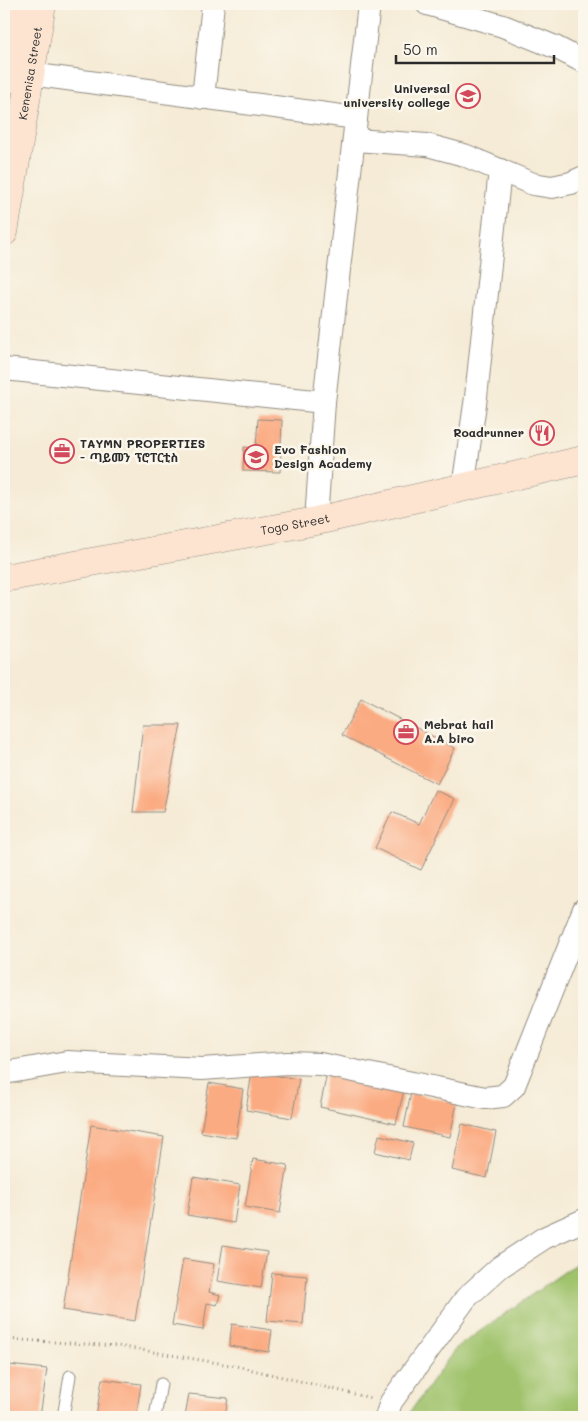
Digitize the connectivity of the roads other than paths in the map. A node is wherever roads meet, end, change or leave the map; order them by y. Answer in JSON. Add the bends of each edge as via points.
{"nodes":[{"id":1,"x":17,"y":4,"type":"edge"},
{"id":2,"x":42,"y":4,"type":"edge"},
{"id":3,"x":213,"y":4,"type":"edge"},
{"id":4,"x":369,"y":4,"type":"edge"},
{"id":5,"x":427,"y":4,"type":"edge"},
{"id":6,"x":584,"y":62,"type":"edge"},
{"id":7,"x":30,"y":74,"type":"junction"},
{"id":8,"x":4,"y":81,"type":"edge"},
{"id":9,"x":203,"y":98,"type":"junction"},
{"id":10,"x":355,"y":129,"type":"junction"},
{"id":11,"x":500,"y":170,"type":"junction"},
{"id":12,"x":584,"y":177,"type":"edge"},
{"id":13,"x":4,"y":232,"type":"edge"},
{"id":14,"x":4,"y":370,"type":"edge"},
{"id":15,"x":324,"y":402,"type":"junction"},
{"id":16,"x":584,"y":460,"type":"edge"},
{"id":17,"x":463,"y":488,"type":"junction"},
{"id":18,"x":316,"y":521,"type":"junction"},
{"id":19,"x":4,"y":578,"type":"edge"},
{"id":20,"x":584,"y":909,"type":"edge"},
{"id":21,"x":4,"y":1071,"type":"edge"},
{"id":22,"x":584,"y":1220,"type":"edge"},
{"id":23,"x":70,"y":1376,"type":"dead end"},
{"id":24,"x":161,"y":1384,"type":"dead end"},
{"id":25,"x":389,"y":1410,"type":"edge"},
{"id":26,"x":63,"y":1417,"type":"edge"},
{"id":27,"x":155,"y":1417,"type":"edge"}],
"edges":[{"from":1,"to":8,"type":"street","name":"Kenenisa Street"},
{"from":2,"to":7,"type":"street","name":"Kenenisa Street"},
{"from":3,"to":9,"type":"street"},
{"from":4,"to":10,"type":"street"},
{"from":5,"to":6,"type":"street","via":[[503,26]]},
{"from":7,"to":9,"type":"street"},
{"from":7,"to":13,"type":"street","name":"Kenenisa Street"},
{"from":9,"to":10,"type":"street"},
{"from":10,"to":11,"type":"street","via":[[464,155]]},
{"from":10,"to":15,"type":"street"},
{"from":11,"to":12,"type":"street","via":[[533,184],[552,187]]},
{"from":11,"to":17,"type":"street"},
{"from":14,"to":15,"type":"street"},
{"from":15,"to":18,"type":"street"},
{"from":16,"to":17,"type":"street","name":"Togo Street"},
{"from":17,"to":18,"type":"street","name":"Togo Street"},
{"from":18,"to":19,"type":"street","name":"Togo Street"},
{"from":20,"to":21,"type":"street","via":[[514,1086],[503,1096],[485,1098],[320,1064],[202,1069],[67,1062]]},
{"from":22,"to":25,"type":"street","via":[[544,1238],[500,1267],[466,1298]]},
{"from":23,"to":26,"type":"lane"},
{"from":24,"to":27,"type":"lane"}]}
